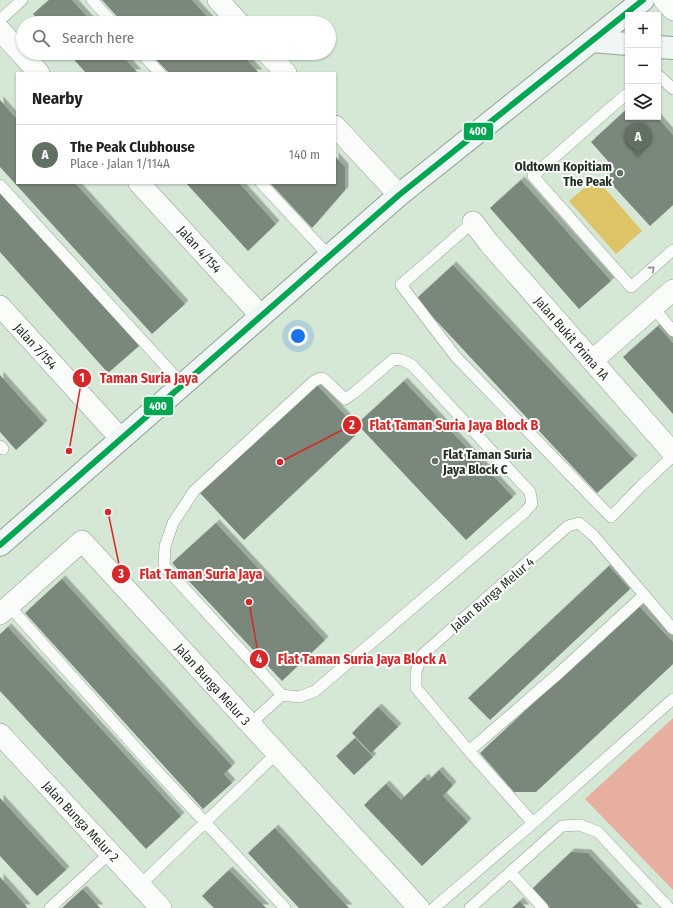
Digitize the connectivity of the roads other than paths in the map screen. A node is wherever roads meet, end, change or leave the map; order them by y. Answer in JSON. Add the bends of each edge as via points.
{"nodes":[{"id":1,"x":22,"y":0,"type":"edge"},
{"id":2,"x":92,"y":0,"type":"edge"},
{"id":3,"x":218,"y":0,"type":"edge"},
{"id":4,"x":643,"y":0,"type":"edge"},
{"id":5,"x":664,"y":0,"type":"edge"},
{"id":6,"x":673,"y":10,"type":"edge"},
{"id":7,"x":107,"y":16,"type":"edge"},
{"id":8,"x":233,"y":16,"type":"edge"},
{"id":9,"x":0,"y":20,"type":"edge"},
{"id":10,"x":0,"y":30,"type":"edge"},
{"id":11,"x":592,"y":41,"type":"junction"},
{"id":12,"x":625,"y":44,"type":"edge"},
{"id":13,"x":661,"y":47,"type":"edge"},
{"id":14,"x":16,"y":48,"type":"edge"},
{"id":15,"x":673,"y":48,"type":"edge"},
{"id":16,"x":27,"y":60,"type":"edge"},
{"id":17,"x":148,"y":60,"type":"edge"},
{"id":18,"x":274,"y":60,"type":"edge"},
{"id":19,"x":38,"y":72,"type":"edge"},
{"id":20,"x":159,"y":72,"type":"edge"},
{"id":21,"x":285,"y":72,"type":"edge"},
{"id":22,"x":661,"y":78,"type":"edge"},
{"id":23,"x":673,"y":89,"type":"edge"},
{"id":24,"x":625,"y":96,"type":"edge"},
{"id":25,"x":336,"y":127,"type":"edge"},
{"id":26,"x":141,"y":184,"type":"edge"},
{"id":27,"x":263,"y":184,"type":"edge"},
{"id":28,"x":0,"y":185,"type":"edge"},
{"id":29,"x":399,"y":195,"type":"junction"},
{"id":30,"x":473,"y":222,"type":"joint"},
{"id":31,"x":673,"y":250,"type":"edge"},
{"id":32,"x":329,"y":256,"type":"junction"},
{"id":33,"x":673,"y":290,"type":"edge"},
{"id":34,"x":0,"y":306,"type":"edge"},
{"id":35,"x":653,"y":308,"type":"junction"},
{"id":36,"x":261,"y":316,"type":"junction"},
{"id":37,"x":673,"y":331,"type":"edge"},
{"id":38,"x":592,"y":361,"type":"junction"},
{"id":39,"x":183,"y":385,"type":"junction"},
{"id":40,"x":121,"y":438,"type":"junction"},
{"id":41,"x":673,"y":453,"type":"edge"},
{"id":42,"x":673,"y":456,"type":"edge"},
{"id":43,"x":0,"y":545,"type":"edge"},
{"id":44,"x":644,"y":595,"type":"junction"},
{"id":45,"x":4,"y":610,"type":"edge"},
{"id":46,"x":673,"y":629,"type":"edge"},
{"id":47,"x":282,"y":695,"type":"junction"},
{"id":48,"x":673,"y":699,"type":"edge"},
{"id":49,"x":250,"y":724,"type":"junction"},
{"id":50,"x":0,"y":734,"type":"edge"},
{"id":51,"x":469,"y":751,"type":"junction"},
{"id":52,"x":276,"y":754,"type":"junction"},
{"id":53,"x":205,"y":823,"type":"junction"},
{"id":54,"x":533,"y":823,"type":"junction"},
{"id":55,"x":110,"y":853,"type":"junction"},
{"id":56,"x":510,"y":872,"type":"junction"},
{"id":57,"x":140,"y":885,"type":"junction"},
{"id":58,"x":50,"y":908,"type":"edge"},
{"id":59,"x":161,"y":908,"type":"edge"},
{"id":60,"x":285,"y":908,"type":"edge"},
{"id":61,"x":419,"y":908,"type":"edge"},
{"id":62,"x":434,"y":908,"type":"edge"},
{"id":63,"x":470,"y":908,"type":"edge"},
{"id":64,"x":543,"y":908,"type":"edge"},
{"id":65,"x":669,"y":908,"type":"edge"}],
"edges":[{"from":1,"to":9,"type":"lane"},
{"from":2,"to":7,"type":"lane"},
{"from":3,"to":8,"type":"street"},
{"from":4,"to":11,"type":"street"},
{"from":5,"to":6,"type":"street"},
{"from":10,"to":14,"type":"street"},
{"from":11,"to":12,"type":"street"},
{"from":11,"to":29,"type":"street"},
{"from":13,"to":15,"type":"street"},
{"from":16,"to":19,"type":"street"},
{"from":17,"to":20,"type":"lane"},
{"from":18,"to":21,"type":"street"},
{"from":22,"to":23,"type":"lane"},
{"from":24,"to":31,"type":"lane","one_way":true,"via":[[533,176],[631,287]]},
{"from":25,"to":29,"type":"street"},
{"from":26,"to":36,"type":"street","name":"Jalan 4/154"},
{"from":27,"to":32,"type":"lane"},
{"from":28,"to":39,"type":"lane"},
{"from":29,"to":32,"type":"street"},
{"from":30,"to":38,"type":"street","name":"Jalan Bukit Prima 1A","via":[[489,244]]},
{"from":30,"to":42,"type":"lane","via":[[401,285],[456,357],[610,517]]},
{"from":32,"to":36,"type":"street"},
{"from":33,"to":35,"type":"street"},
{"from":34,"to":40,"type":"street","name":"Jalan 7/154"},
{"from":35,"to":37,"type":"lane"},
{"from":35,"to":38,"type":"street"},
{"from":36,"to":39,"type":"street"},
{"from":38,"to":41,"type":"street","name":"Jalan Bukit Prima 1A"},
{"from":39,"to":40,"type":"street"},
{"from":40,"to":43,"type":"street"},
{"from":44,"to":46,"type":"lane"},
{"from":44,"to":51,"type":"lane"},
{"from":44,"to":51,"type":"lane","name":"Jalan Bunga Melur 4","via":[[594,536],[579,523],[568,526],[422,655],[416,672],[416,688]]},
{"from":45,"to":49,"type":"street","name":"Jalan Bunga Melur 3","via":[[82,541]]},
{"from":45,"to":53,"type":"lane"},
{"from":47,"to":47,"type":"lane","via":[[299,697],[315,691],[532,504],[530,492],[412,365],[402,360],[394,358],[345,399],[325,380],[321,378],[314,381],[194,491],[173,523],[165,546],[164,566]]},
{"from":47,"to":49,"type":"lane"},
{"from":48,"to":54,"type":"lane"},
{"from":49,"to":52,"type":"street","name":"Jalan Bunga Melur 3"},
{"from":50,"to":55,"type":"street","name":"Jalan Bunga Melur 2"},
{"from":51,"to":54,"type":"lane","name":"Jalan Bunga Melur 4"},
{"from":52,"to":53,"type":"lane"},
{"from":52,"to":61,"type":"street","name":"Jalan Bunga Melur 3"},
{"from":53,"to":57,"type":"lane"},
{"from":53,"to":60,"type":"lane"},
{"from":54,"to":62,"type":"lane"},
{"from":55,"to":57,"type":"street","name":"Jalan Bunga Melur 2"},
{"from":55,"to":58,"type":"lane"},
{"from":56,"to":63,"type":"lane"},
{"from":56,"to":64,"type":"lane"},
{"from":56,"to":65,"type":"lane","via":[[562,826],[580,825],[598,832]]},
{"from":57,"to":59,"type":"street","name":"Jalan Bunga Melur 2"}]}
